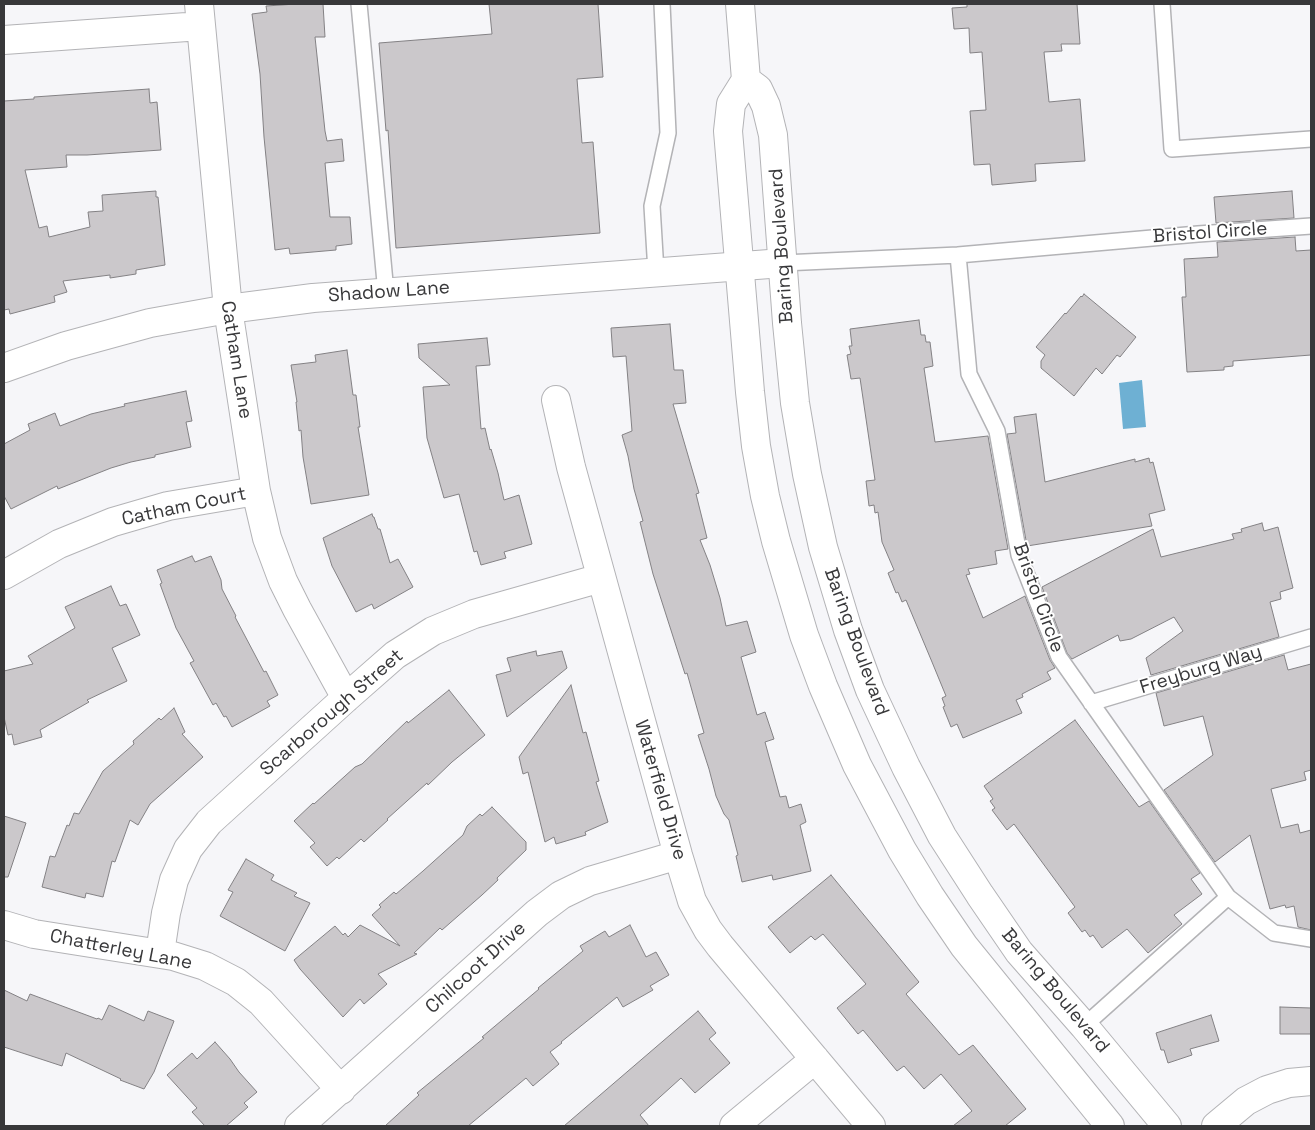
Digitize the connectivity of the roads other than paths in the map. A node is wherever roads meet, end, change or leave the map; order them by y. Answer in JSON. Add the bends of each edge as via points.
{"nodes":[{"id":1,"x":359,"y":4,"type":"edge"},
{"id":2,"x":662,"y":4,"type":"edge"},
{"id":3,"x":740,"y":4,"type":"edge"},
{"id":4,"x":1162,"y":4,"type":"edge"},
{"id":5,"x":200,"y":15,"type":"edge"},
{"id":6,"x":4,"y":40,"type":"edge"},
{"id":7,"x":746,"y":80,"type":"junction"},
{"id":8,"x":1311,"y":139,"type":"edge"},
{"id":9,"x":1311,"y":226,"type":"edge"},
{"id":10,"x":958,"y":255,"type":"junction"},
{"id":11,"x":783,"y":263,"type":"junction"},
{"id":12,"x":739,"y":266,"type":"junction"},
{"id":13,"x":656,"y":272,"type":"junction"},
{"id":14,"x":386,"y":293,"type":"junction"},
{"id":15,"x":228,"y":308,"type":"junction"},
{"id":16,"x":4,"y":368,"type":"edge"},
{"id":17,"x":556,"y":400,"type":"dead end"},
{"id":18,"x":256,"y":491,"type":"junction"},
{"id":19,"x":4,"y":575,"type":"edge"},
{"id":20,"x":601,"y":578,"type":"junction"},
{"id":21,"x":1311,"y":638,"type":"edge"},
{"id":22,"x":346,"y":698,"type":"junction"},
{"id":23,"x":1092,"y":703,"type":"junction"},
{"id":24,"x":678,"y":855,"type":"junction"},
{"id":25,"x":1228,"y":897,"type":"junction"},
{"id":26,"x":4,"y":925,"type":"edge"},
{"id":27,"x":1311,"y":939,"type":"edge"},
{"id":28,"x":160,"y":953,"type":"junction"},
{"id":29,"x":1084,"y":1026,"type":"junction"},
{"id":30,"x":815,"y":1059,"type":"junction"},
{"id":31,"x":1311,"y":1081,"type":"edge"},
{"id":32,"x":341,"y":1090,"type":"junction"},
{"id":33,"x":299,"y":1126,"type":"edge"},
{"id":34,"x":734,"y":1126,"type":"edge"},
{"id":35,"x":871,"y":1126,"type":"edge"},
{"id":36,"x":1110,"y":1126,"type":"edge"},
{"id":37,"x":1167,"y":1126,"type":"edge"},
{"id":38,"x":1216,"y":1126,"type":"edge"}],
"edges":[{"from":1,"to":14,"type":"lane"},
{"from":2,"to":13,"type":"lane","via":[[668,133],[652,206]]},
{"from":3,"to":7,"type":"street"},
{"from":4,"to":8,"type":"lane","via":[[1172,149]]},
{"from":5,"to":6,"type":"street"},
{"from":5,"to":15,"type":"street","name":"Catham Lane"},
{"from":7,"to":11,"type":"street","name":"Baring Boulevard","via":[[758,89],[773,135]]},
{"from":7,"to":12,"type":"street","via":[[731,104],[728,131]]},
{"from":9,"to":10,"type":"lane","name":"Bristol Circle"},
{"from":10,"to":11,"type":"lane","name":"Bristol Circle"},
{"from":10,"to":23,"type":"lane","name":"Bristol Circle","via":[[969,374],[997,432],[1019,555],[1059,657]]},
{"from":11,"to":12,"type":"street","name":"Shadow Lane"},
{"from":11,"to":29,"type":"street","name":"Baring Boulevard","via":[[795,404],[807,474],[823,547],[870,690],[942,836],[1019,952]]},
{"from":12,"to":13,"type":"street","name":"Shadow Lane"},
{"from":12,"to":36,"type":"street","via":[[756,446],[765,496],[804,636],[841,728],[902,850],[964,946]]},
{"from":13,"to":14,"type":"street","name":"Shadow Lane"},
{"from":14,"to":15,"type":"street","name":"Shadow Lane"},
{"from":15,"to":16,"type":"street","name":"Shadow Lane","via":[[150,323],[66,346]]},
{"from":15,"to":18,"type":"street","name":"Catham Lane"},
{"from":17,"to":20,"type":"street","name":"Waterfield Drive"},
{"from":18,"to":19,"type":"street","name":"Catham Court","via":[[168,506],[113,522],[59,544]]},
{"from":18,"to":22,"type":"street","name":"Catham Lane","via":[[267,538],[283,581]]},
{"from":20,"to":22,"type":"street","name":"Scarborough Street","via":[[474,614],[433,631],[396,655]]},
{"from":20,"to":24,"type":"street","name":"Waterfield Drive"},
{"from":21,"to":23,"type":"lane","name":"Freyburg Way"},
{"from":22,"to":28,"type":"street","name":"Scarborough Street","via":[[209,822],[188,850],[174,880]]},
{"from":23,"to":25,"type":"lane","name":"Bristol Circle"},
{"from":24,"to":30,"type":"street","name":"Waterfield Drive","via":[[692,901],[708,930]]},
{"from":24,"to":32,"type":"street","name":"Chilcoot Drive","via":[[590,881],[561,896],[537,913]]},
{"from":25,"to":27,"type":"lane","name":"Bristol Circle","via":[[1274,933]]},
{"from":25,"to":29,"type":"lane"},
{"from":26,"to":28,"type":"street","name":"Chatterley Lane","via":[[34,934]]},
{"from":28,"to":32,"type":"street","name":"Chatterley Lane","via":[[206,966],[236,982],[261,1002]]},
{"from":29,"to":37,"type":"street","name":"Baring Boulevard"},
{"from":30,"to":34,"type":"street"},
{"from":30,"to":35,"type":"street","name":"Waterfield Drive"},
{"from":31,"to":38,"type":"street","via":[[1267,1090],[1246,1101]]},
{"from":32,"to":33,"type":"street","name":"Chilcoot Drive"}]}
